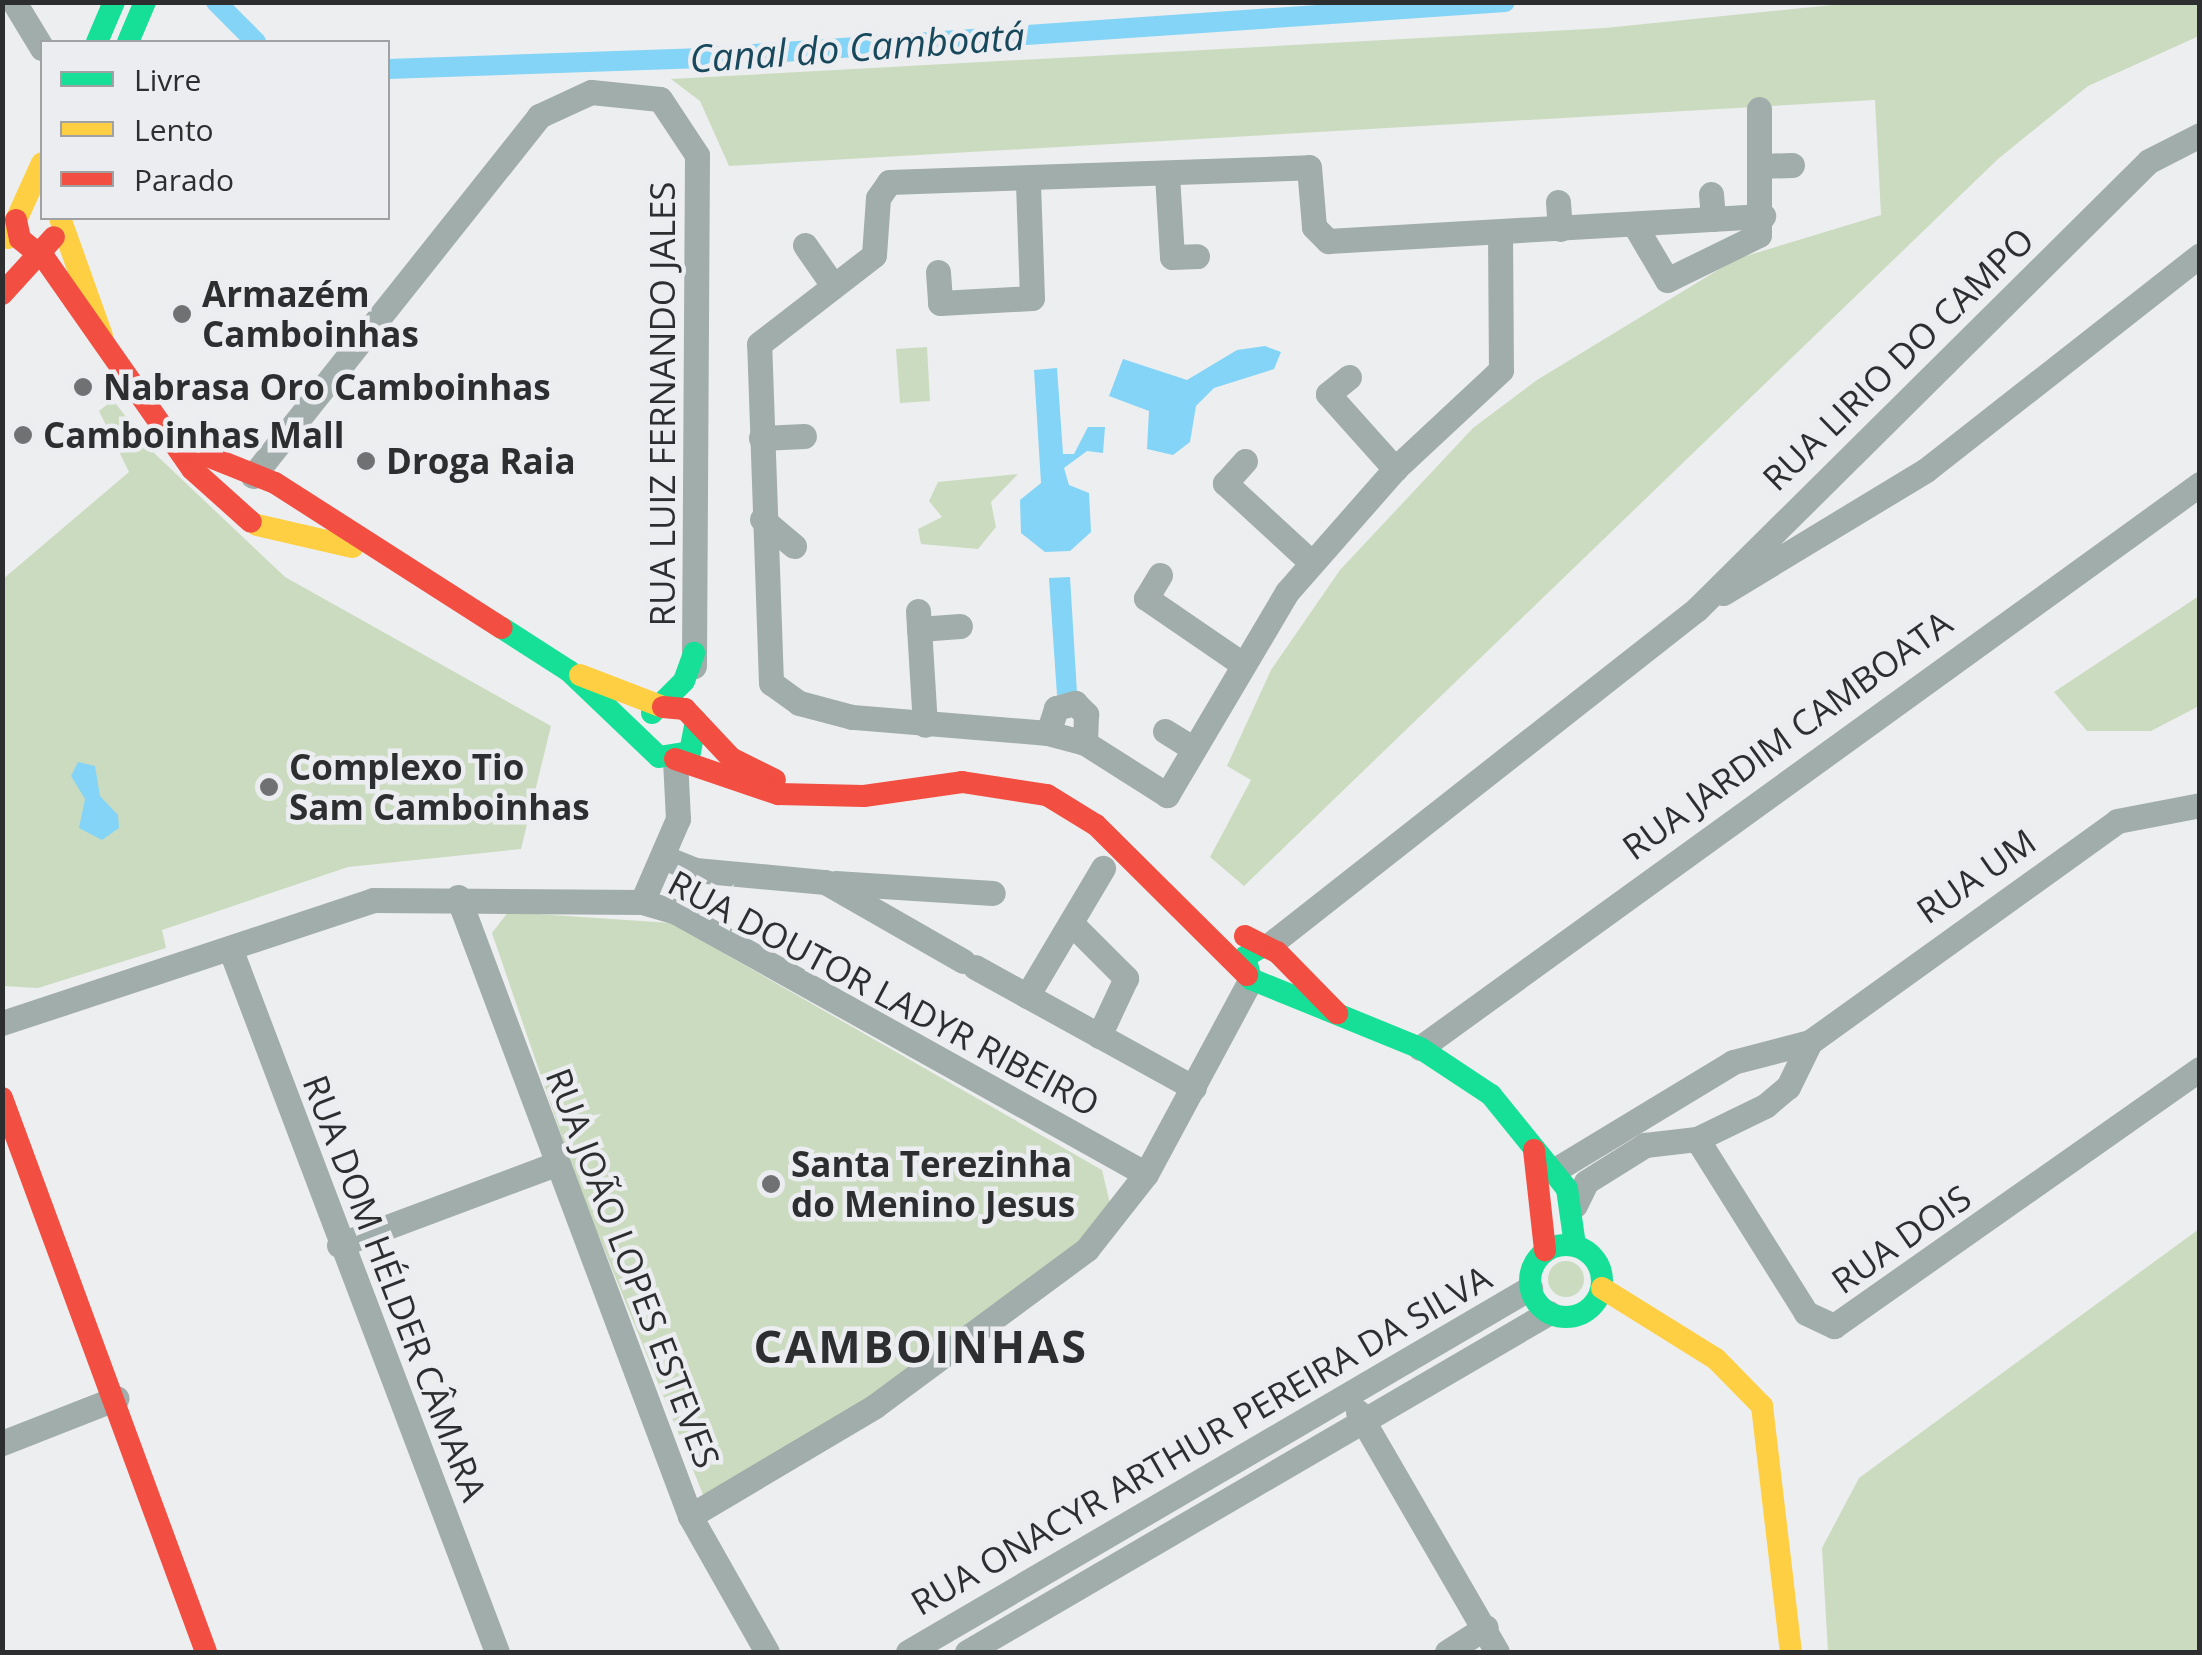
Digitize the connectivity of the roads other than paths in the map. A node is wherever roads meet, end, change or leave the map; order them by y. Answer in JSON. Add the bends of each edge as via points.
{"nodes":[{"id":1,"x":14,"y":2,"type":"edge"},
{"id":2,"x":114,"y":2,"type":"edge"},
{"id":3,"x":145,"y":2,"type":"edge"},
{"id":4,"x":98,"y":40,"type":"edge"},
{"id":5,"x":129,"y":40,"type":"edge"},
{"id":6,"x":40,"y":45,"type":"edge"},
{"id":7,"x":1759,"y":108,"type":"dead end"},
{"id":8,"x":2200,"y":135,"type":"edge"},
{"id":9,"x":1792,"y":165,"type":"dead end"},
{"id":10,"x":1761,"y":166,"type":"junction"},
{"id":11,"x":40,"y":169,"type":"edge"},
{"id":12,"x":1167,"y":175,"type":"junction"},
{"id":13,"x":1028,"y":183,"type":"junction"},
{"id":14,"x":1558,"y":202,"type":"dead end"},
{"id":15,"x":27,"y":210,"type":"edge"},
{"id":16,"x":1763,"y":216,"type":"junction"},
{"id":17,"x":60,"y":220,"type":"edge"},
{"id":18,"x":61,"y":220,"type":"edge"},
{"id":19,"x":1634,"y":224,"type":"junction"},
{"id":20,"x":1560,"y":229,"type":"junction"},
{"id":21,"x":1500,"y":232,"type":"junction"},
{"id":22,"x":805,"y":244,"type":"dead end"},
{"id":23,"x":2,"y":248,"type":"edge"},
{"id":24,"x":40,"y":253,"type":"junction"},
{"id":25,"x":2200,"y":255,"type":"edge"},
{"id":26,"x":1197,"y":256,"type":"dead end"},
{"id":27,"x":938,"y":272,"type":"dead end"},
{"id":28,"x":832,"y":284,"type":"junction"},
{"id":29,"x":2,"y":294,"type":"edge"},
{"id":30,"x":104,"y":347,"type":"junction"},
{"id":31,"x":1349,"y":377,"type":"dead end"},
{"id":32,"x":804,"y":436,"type":"dead end"},
{"id":33,"x":760,"y":438,"type":"junction"},
{"id":34,"x":175,"y":443,"type":"junction"},
{"id":35,"x":279,"y":444,"type":"junction"},
{"id":36,"x":1245,"y":462,"type":"dead end"},
{"id":37,"x":1395,"y":469,"type":"junction"},
{"id":38,"x":253,"y":476,"type":"junction"},
{"id":39,"x":2200,"y":484,"type":"edge"},
{"id":40,"x":284,"y":490,"type":"junction"},
{"id":41,"x":762,"y":519,"type":"junction"},
{"id":42,"x":254,"y":524,"type":"junction"},
{"id":43,"x":794,"y":546,"type":"dead end"},
{"id":44,"x":380,"y":558,"type":"junction"},
{"id":45,"x":1311,"y":562,"type":"junction"},
{"id":46,"x":1160,"y":575,"type":"dead end"},
{"id":47,"x":1696,"y":608,"type":"junction"},
{"id":48,"x":960,"y":626,"type":"dead end"},
{"id":49,"x":694,"y":653,"type":"junction"},
{"id":50,"x":1241,"y":662,"type":"junction"},
{"id":51,"x":570,"y":672,"type":"junction"},
{"id":52,"x":663,"y":706,"type":"junction"},
{"id":53,"x":696,"y":722,"type":"junction"},
{"id":54,"x":925,"y":725,"type":"junction"},
{"id":55,"x":1165,"y":731,"type":"dead end"},
{"id":56,"x":1048,"y":732,"type":"junction"},
{"id":57,"x":1085,"y":743,"type":"junction"},
{"id":58,"x":648,"y":746,"type":"junction"},
{"id":59,"x":1192,"y":748,"type":"junction"},
{"id":60,"x":675,"y":759,"type":"junction"},
{"id":61,"x":822,"y":796,"type":"junction"},
{"id":62,"x":2200,"y":805,"type":"edge"},
{"id":63,"x":663,"y":857,"type":"junction"},
{"id":64,"x":1104,"y":868,"type":"dead end"},
{"id":65,"x":825,"y":882,"type":"junction"},
{"id":66,"x":993,"y":893,"type":"dead end"},
{"id":67,"x":458,"y":896,"type":"junction"},
{"id":68,"x":642,"y":902,"type":"junction"},
{"id":69,"x":1192,"y":918,"type":"junction"},
{"id":70,"x":1072,"y":923,"type":"junction"},
{"id":71,"x":230,"y":948,"type":"junction"},
{"id":72,"x":1270,"y":950,"type":"junction"},
{"id":73,"x":1253,"y":979,"type":"junction"},
{"id":74,"x":1026,"y":996,"type":"junction"},
{"id":75,"x":1339,"y":1015,"type":"junction"},
{"id":76,"x":2,"y":1022,"type":"edge"},
{"id":77,"x":1100,"y":1036,"type":"junction"},
{"id":78,"x":1810,"y":1042,"type":"junction"},
{"id":79,"x":1420,"y":1048,"type":"junction"},
{"id":80,"x":2200,"y":1069,"type":"edge"},
{"id":81,"x":1194,"y":1088,"type":"junction"},
{"id":82,"x":2,"y":1098,"type":"edge"},
{"id":83,"x":1530,"y":1135,"type":"junction"},
{"id":84,"x":1698,"y":1139,"type":"junction"},
{"id":85,"x":12,"y":1152,"type":"edge"},
{"id":86,"x":556,"y":1164,"type":"junction"},
{"id":87,"x":1556,"y":1170,"type":"junction"},
{"id":88,"x":1146,"y":1174,"type":"junction"},
{"id":89,"x":1575,"y":1205,"type":"junction"},
{"id":90,"x":339,"y":1245,"type":"junction"},
{"id":91,"x":1575,"y":1245,"type":"junction"},
{"id":92,"x":1546,"y":1250,"type":"junction"},
{"id":93,"x":1530,"y":1288,"type":"junction"},
{"id":94,"x":1598,"y":1296,"type":"junction"},
{"id":95,"x":1548,"y":1313,"type":"junction"},
{"id":96,"x":1348,"y":1395,"type":"junction"},
{"id":97,"x":116,"y":1398,"type":"junction"},
{"id":98,"x":1364,"y":1424,"type":"junction"},
{"id":99,"x":2,"y":1443,"type":"edge"},
{"id":100,"x":690,"y":1516,"type":"junction"},
{"id":101,"x":1486,"y":1627,"type":"junction"},
{"id":102,"x":488,"y":1650,"type":"edge"},
{"id":103,"x":206,"y":1652,"type":"edge"},
{"id":104,"x":767,"y":1652,"type":"edge"},
{"id":105,"x":908,"y":1652,"type":"edge"},
{"id":106,"x":968,"y":1652,"type":"edge"},
{"id":107,"x":1447,"y":1652,"type":"edge"},
{"id":108,"x":1497,"y":1652,"type":"edge"},
{"id":109,"x":1791,"y":1652,"type":"edge"}],
"edges":[{"from":1,"to":6,"type":"street"},
{"from":2,"to":4,"type":"street"},
{"from":3,"to":5,"type":"street"},
{"from":7,"to":10,"type":"street"},
{"from":8,"to":47,"type":"street","name":"RUA LIRIO DO CAMPO","via":[[2150,161]]},
{"from":9,"to":10,"type":"street"},
{"from":10,"to":16,"type":"street"},
{"from":11,"to":15,"type":"street"},
{"from":12,"to":13,"type":"street"},
{"from":12,"to":21,"type":"street","via":[[1309,166],[1318,237],[1400,227]]},
{"from":12,"to":26,"type":"street","via":[[1172,257]]},
{"from":13,"to":27,"type":"street","via":[[1032,298],[940,303]]},
{"from":13,"to":28,"type":"street","via":[[1004,171],[888,182],[878,198],[878,248]]},
{"from":14,"to":20,"type":"street"},
{"from":15,"to":23,"type":"street"},
{"from":15,"to":24,"type":"street","via":[[20,239]]},
{"from":16,"to":19,"type":"street","via":[[1712,206]]},
{"from":16,"to":19,"type":"street","via":[[1759,235],[1667,280]]},
{"from":17,"to":24,"type":"street"},
{"from":18,"to":30,"type":"street","via":[[90,282]]},
{"from":19,"to":20,"type":"street"},
{"from":20,"to":21,"type":"street"},
{"from":21,"to":37,"type":"street","via":[[1502,370]]},
{"from":22,"to":28,"type":"street"},
{"from":24,"to":29,"type":"street"},
{"from":24,"to":30,"type":"street"},
{"from":25,"to":47,"type":"street","name":"RUA LIRIO DO CAMPO","via":[[1926,470]]},
{"from":28,"to":33,"type":"street","via":[[759,344]]},
{"from":30,"to":34,"type":"street"},
{"from":31,"to":37,"type":"street","via":[[1328,394]]},
{"from":32,"to":33,"type":"street"},
{"from":33,"to":41,"type":"street"},
{"from":34,"to":38,"type":"street"},
{"from":34,"to":42,"type":"street"},
{"from":35,"to":38,"type":"street"},
{"from":35,"to":40,"type":"street"},
{"from":35,"to":49,"type":"street","name":"RUA LUIZ FERNANDO JALES","via":[[539,116],[591,92],[660,99],[697,155]]},
{"from":36,"to":45,"type":"street","via":[[1225,483]]},
{"from":37,"to":45,"type":"street"},
{"from":38,"to":40,"type":"street"},
{"from":38,"to":42,"type":"street","via":[[240,504]]},
{"from":39,"to":79,"type":"street","name":"RUA JARDIM CAMBOATA"},
{"from":40,"to":42,"type":"street","via":[[281,517]]},
{"from":40,"to":44,"type":"street"},
{"from":41,"to":43,"type":"street"},
{"from":41,"to":54,"type":"street","via":[[770,683],[799,703]]},
{"from":42,"to":44,"type":"street"},
{"from":44,"to":51,"type":"street"},
{"from":45,"to":50,"type":"street"},
{"from":46,"to":50,"type":"street","via":[[1146,598]]},
{"from":47,"to":72,"type":"street","name":"RUA LIRIO DO CAMPO"},
{"from":48,"to":54,"type":"street","via":[[919,620]]},
{"from":49,"to":52,"type":"street"},
{"from":49,"to":53,"type":"street","name":"RUA LUIZ FERNANDO JALES"},
{"from":50,"to":59,"type":"street"},
{"from":51,"to":52,"type":"street"},
{"from":51,"to":58,"type":"street"},
{"from":52,"to":53,"type":"street"},
{"from":52,"to":58,"type":"street","via":[[646,723]]},
{"from":53,"to":60,"type":"street","via":[[695,746]]},
{"from":53,"to":61,"type":"street","via":[[745,768]]},
{"from":54,"to":56,"type":"street"},
{"from":55,"to":59,"type":"street"},
{"from":56,"to":57,"type":"street"},
{"from":56,"to":57,"type":"street","via":[[1056,708],[1076,703],[1086,714]]},
{"from":57,"to":59,"type":"street","via":[[1167,795]]},
{"from":58,"to":60,"type":"street"},
{"from":60,"to":61,"type":"street","via":[[749,790]]},
{"from":60,"to":63,"type":"street","via":[[682,793]]},
{"from":61,"to":69,"type":"street","via":[[962,782],[1032,790],[1078,810]]},
{"from":62,"to":78,"type":"street","name":"RUA UM","via":[[2116,821]]},
{"from":63,"to":65,"type":"street","via":[[695,870]]},
{"from":63,"to":68,"type":"street"},
{"from":64,"to":70,"type":"street"},
{"from":65,"to":66,"type":"street"},
{"from":65,"to":74,"type":"street"},
{"from":67,"to":68,"type":"street","name":"RUA DOUTOR LADYR RIBEIRO"},
{"from":67,"to":71,"type":"street","name":"RUA DOUTOR LADYR RIBEIRO","via":[[373,900]]},
{"from":67,"to":86,"type":"street","name":"RUA JOÃO LOPES ESTEVES"},
{"from":68,"to":88,"type":"street","name":"RUA DOUTOR LADYR RIBEIRO","via":[[676,912]]},
{"from":69,"to":72,"type":"street"},
{"from":69,"to":73,"type":"street"},
{"from":70,"to":74,"type":"street"},
{"from":70,"to":77,"type":"street","via":[[1126,978]]},
{"from":71,"to":76,"type":"street","name":"RUA DOUTOR LADYR RIBEIRO"},
{"from":71,"to":90,"type":"street","name":"RUA DOM HÉLDER CÂMARA"},
{"from":72,"to":73,"type":"street","via":[[1245,958]]},
{"from":72,"to":73,"type":"street","via":[[1278,976]]},
{"from":72,"to":75,"type":"street"},
{"from":73,"to":75,"type":"street"},
{"from":73,"to":81,"type":"street"},
{"from":74,"to":77,"type":"street"},
{"from":75,"to":79,"type":"street"},
{"from":77,"to":81,"type":"street"},
{"from":78,"to":84,"type":"street","name":"RUA UM","via":[[1778,1097]]},
{"from":78,"to":87,"type":"street","name":"RUA UM","via":[[1734,1062]]},
{"from":79,"to":83,"type":"street","via":[[1476,1082]]},
{"from":80,"to":84,"type":"street","name":"RUA DOIS","via":[[1834,1326],[1806,1312]]},
{"from":81,"to":88,"type":"street"},
{"from":82,"to":85,"type":"street"},
{"from":83,"to":87,"type":"street"},
{"from":83,"to":92,"type":"street"},
{"from":84,"to":89,"type":"street","name":"RUA UM","via":[[1645,1145],[1586,1182]]},
{"from":85,"to":97,"type":"street"},
{"from":86,"to":90,"type":"street"},
{"from":86,"to":100,"type":"street","name":"RUA JOÃO LOPES ESTEVES"},
{"from":87,"to":89,"type":"street"},
{"from":88,"to":100,"type":"street","via":[[1108,1227],[1037,1292],[874,1406]]},
{"from":89,"to":91,"type":"street"},
{"from":90,"to":102,"type":"street","name":"RUA DOM HÉLDER CÂMARA"},
{"from":91,"to":92,"type":"street"},
{"from":91,"to":94,"type":"street","via":[[1600,1266]]},
{"from":92,"to":93,"type":"street"},
{"from":93,"to":95,"type":"street"},
{"from":93,"to":96,"type":"street","name":"RUA ONACYR ARTHUR PEREIRA DA SILVA"},
{"from":94,"to":95,"type":"street","via":[[1578,1315]]},
{"from":94,"to":109,"type":"street","via":[[1670,1330],[1742,1381],[1770,1426]]},
{"from":95,"to":98,"type":"street","name":"RUA ONACYR ARTHUR PEREIRA DA SILVA"},
{"from":96,"to":98,"type":"street"},
{"from":96,"to":105,"type":"street","name":"RUA ONACYR ARTHUR PEREIRA DA SILVA"},
{"from":97,"to":99,"type":"street"},
{"from":97,"to":103,"type":"street"},
{"from":98,"to":101,"type":"street"},
{"from":98,"to":106,"type":"street","name":"RUA ONACYR ARTHUR PEREIRA DA SILVA"},
{"from":100,"to":104,"type":"street","name":"RUA JOÃO LOPES ESTEVES"},
{"from":101,"to":107,"type":"street"},
{"from":101,"to":108,"type":"street"}]}
